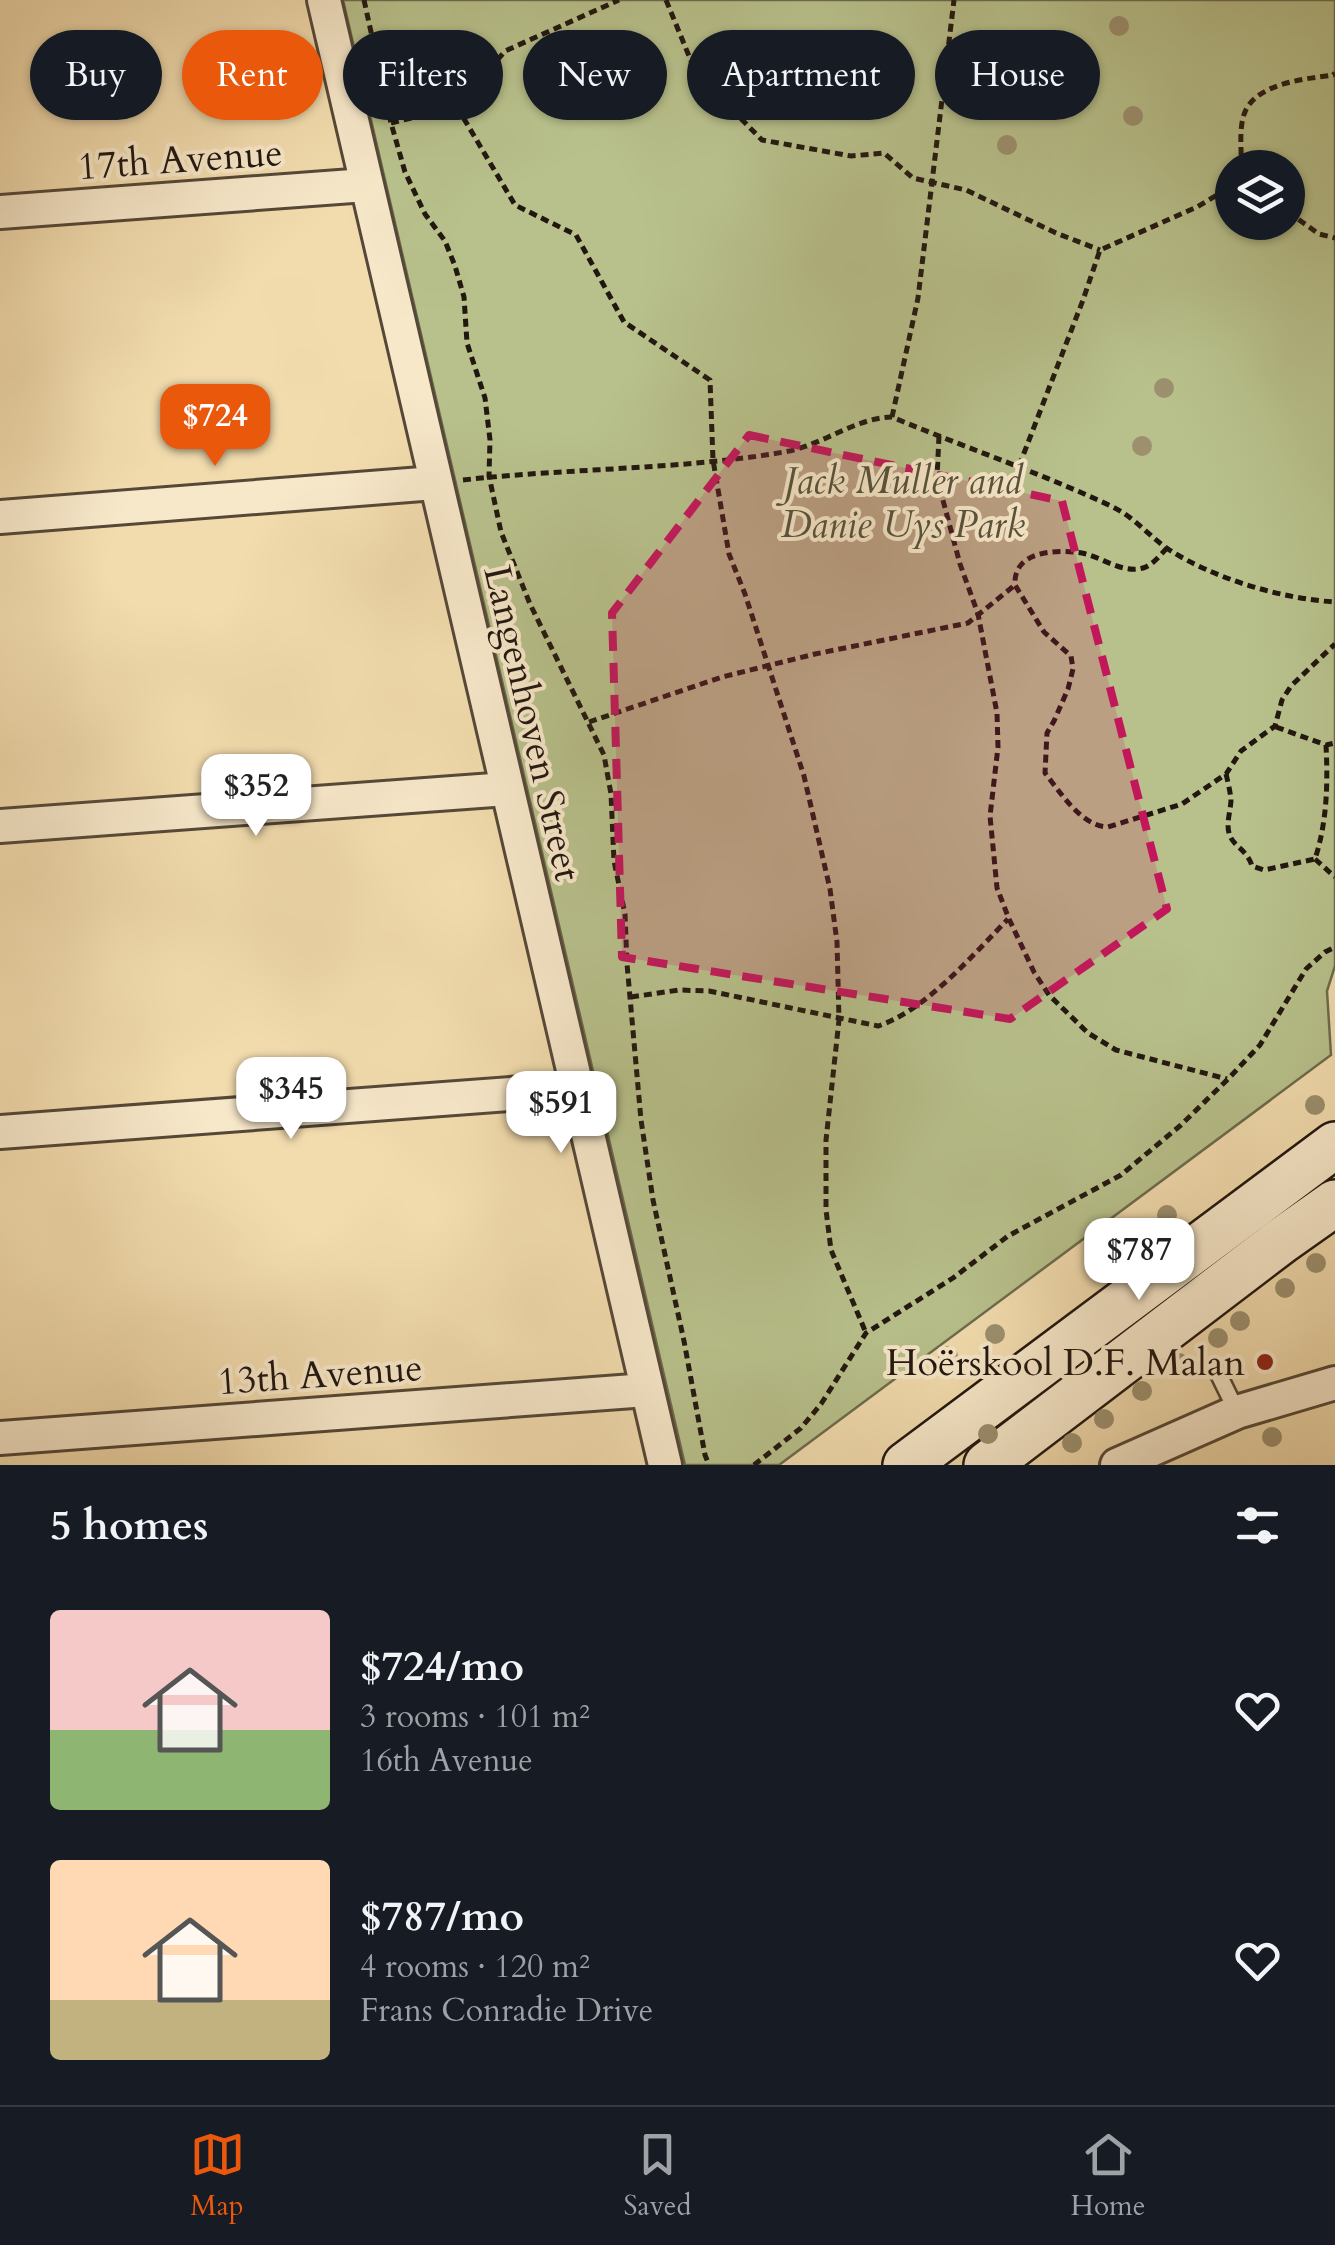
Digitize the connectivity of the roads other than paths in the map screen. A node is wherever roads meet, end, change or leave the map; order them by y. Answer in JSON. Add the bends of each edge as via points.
{"nodes":[{"id":1,"x":324,"y":0,"type":"edge"},
{"id":2,"x":366,"y":185,"type":"junction"},
{"id":3,"x":0,"y":212,"type":"edge"},
{"id":4,"x":445,"y":482,"type":"junction"},
{"id":5,"x":0,"y":517,"type":"edge"},
{"id":6,"x":507,"y":789,"type":"junction"},
{"id":7,"x":0,"y":826,"type":"edge"},
{"id":8,"x":578,"y":1089,"type":"junction"},
{"id":9,"x":0,"y":1132,"type":"edge"},
{"id":10,"x":1335,"y":1145,"type":"edge"},
{"id":11,"x":1335,"y":1204,"type":"edge"},
{"id":12,"x":1217,"y":1372,"type":"dead end"},
{"id":13,"x":1335,"y":1383,"type":"edge"},
{"id":14,"x":647,"y":1390,"type":"junction"},
{"id":15,"x":1238,"y":1412,"type":"junction"},
{"id":16,"x":0,"y":1438,"type":"edge"},
{"id":17,"x":665,"y":1465,"type":"edge"},
{"id":18,"x":906,"y":1465,"type":"edge"},
{"id":19,"x":987,"y":1465,"type":"edge"},
{"id":20,"x":1117,"y":1465,"type":"edge"}],
"edges":[{"from":1,"to":2,"type":"street","name":"Langenhoven Street"},
{"from":2,"to":3,"type":"street","name":"17th Avenue"},
{"from":2,"to":4,"type":"street","name":"Langenhoven Street"},
{"from":4,"to":5,"type":"street"},
{"from":4,"to":6,"type":"street","name":"Langenhoven Street"},
{"from":6,"to":7,"type":"street"},
{"from":6,"to":8,"type":"street","name":"Langenhoven Street"},
{"from":8,"to":9,"type":"street"},
{"from":8,"to":14,"type":"street","name":"Langenhoven Street"},
{"from":10,"to":18,"type":"main road"},
{"from":11,"to":19,"type":"main road"},
{"from":12,"to":15,"type":"lane"},
{"from":13,"to":15,"type":"street"},
{"from":14,"to":16,"type":"street","name":"13th Avenue"},
{"from":14,"to":17,"type":"street","name":"Langenhoven Street"},
{"from":15,"to":20,"type":"street"}]}
